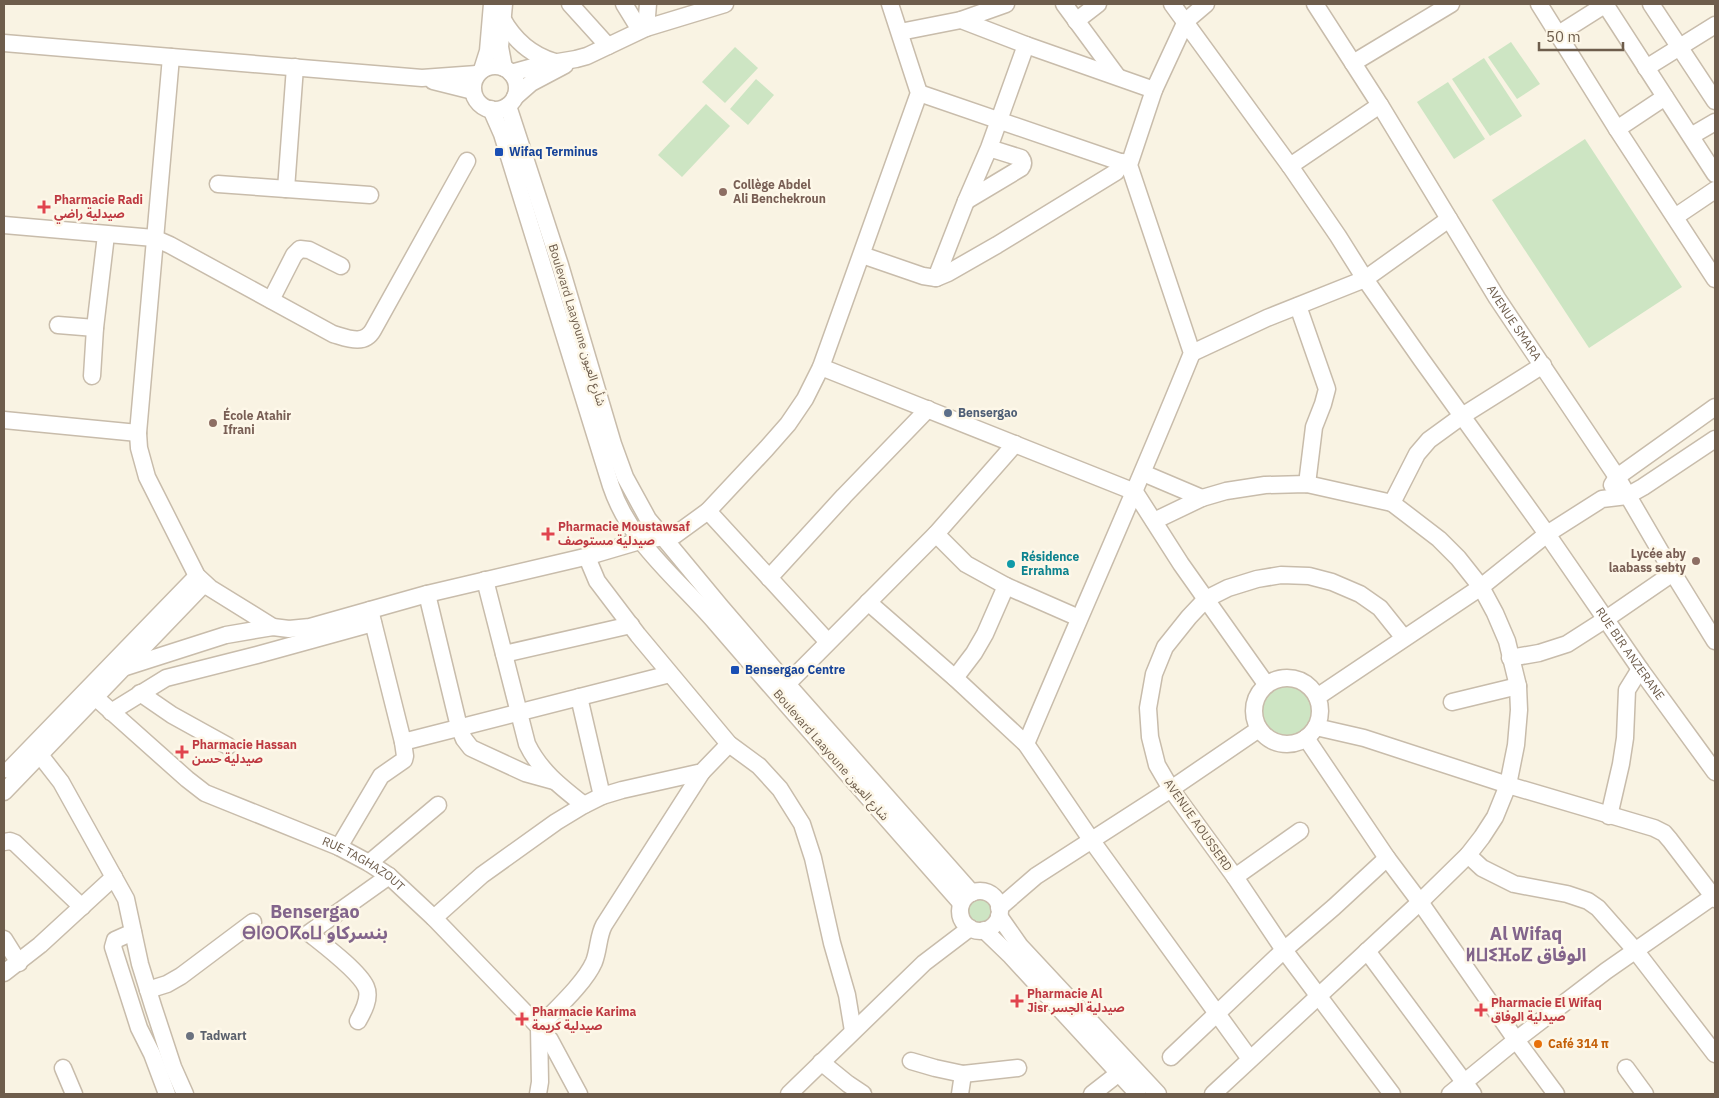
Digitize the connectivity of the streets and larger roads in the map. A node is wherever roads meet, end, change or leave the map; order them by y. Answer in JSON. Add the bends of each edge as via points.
{"nodes":[{"id":1,"x":492,"y":4,"type":"edge"},
{"id":2,"x":570,"y":4,"type":"edge"},
{"id":3,"x":624,"y":4,"type":"edge"},
{"id":4,"x":648,"y":4,"type":"edge"},
{"id":5,"x":723,"y":4,"type":"edge"},
{"id":6,"x":890,"y":4,"type":"edge"},
{"id":7,"x":1006,"y":4,"type":"edge"},
{"id":8,"x":1064,"y":4,"type":"edge"},
{"id":9,"x":1098,"y":4,"type":"edge"},
{"id":10,"x":1172,"y":4,"type":"edge"},
{"id":11,"x":1206,"y":4,"type":"edge"},
{"id":12,"x":1315,"y":4,"type":"edge"},
{"id":13,"x":1451,"y":4,"type":"edge"},
{"id":14,"x":1539,"y":4,"type":"edge"},
{"id":15,"x":1606,"y":4,"type":"edge"},
{"id":16,"x":1651,"y":4,"type":"edge"},
{"id":17,"x":984,"y":8,"type":"edge"},
{"id":18,"x":503,"y":11,"type":"edge"},
{"id":19,"x":961,"y":20,"type":"junction"},
{"id":20,"x":1076,"y":21,"type":"junction"},
{"id":21,"x":1186,"y":21,"type":"junction"},
{"id":22,"x":1715,"y":25,"type":"edge"},
{"id":23,"x":643,"y":29,"type":"junction"},
{"id":24,"x":900,"y":32,"type":"junction"},
{"id":25,"x":1557,"y":35,"type":"junction"},
{"id":26,"x":4,"y":43,"type":"edge"},
{"id":27,"x":1026,"y":45,"type":"junction"},
{"id":28,"x":608,"y":46,"type":"junction"},
{"id":29,"x":1680,"y":47,"type":"junction"},
{"id":30,"x":171,"y":57,"type":"junction"},
{"id":31,"x":576,"y":60,"type":"junction"},
{"id":32,"x":555,"y":62,"type":"junction"},
{"id":33,"x":1353,"y":63,"type":"junction"},
{"id":34,"x":295,"y":67,"type":"junction"},
{"id":35,"x":1646,"y":68,"type":"junction"},
{"id":36,"x":508,"y":70,"type":"junction"},
{"id":37,"x":480,"y":72,"type":"junction"},
{"id":38,"x":1117,"y":76,"type":"junction"},
{"id":39,"x":422,"y":78,"type":"junction"},
{"id":40,"x":1154,"y":90,"type":"junction"},
{"id":41,"x":473,"y":91,"type":"junction"},
{"id":42,"x":919,"y":93,"type":"junction"},
{"id":43,"x":1665,"y":97,"type":"junction"},
{"id":44,"x":511,"y":101,"type":"junction"},
{"id":45,"x":1715,"y":101,"type":"edge"},
{"id":46,"x":1380,"y":105,"type":"junction"},
{"id":47,"x":491,"y":109,"type":"junction"},
{"id":48,"x":998,"y":121,"type":"junction"},
{"id":49,"x":1715,"y":122,"type":"edge"},
{"id":50,"x":1617,"y":129,"type":"junction"},
{"id":51,"x":1691,"y":136,"type":"junction"},
{"id":52,"x":989,"y":148,"type":"junction"},
{"id":53,"x":467,"y":161,"type":"dead end"},
{"id":54,"x":1126,"y":163,"type":"junction"},
{"id":55,"x":1290,"y":166,"type":"junction"},
{"id":56,"x":1715,"y":174,"type":"edge"},
{"id":57,"x":218,"y":184,"type":"dead end"},
{"id":58,"x":286,"y":189,"type":"junction"},
{"id":59,"x":1715,"y":190,"type":"edge"},
{"id":60,"x":370,"y":195,"type":"dead end"},
{"id":61,"x":966,"y":200,"type":"junction"},
{"id":62,"x":1675,"y":217,"type":"junction"},
{"id":63,"x":1448,"y":219,"type":"junction"},
{"id":64,"x":4,"y":225,"type":"edge"},
{"id":65,"x":106,"y":235,"type":"junction"},
{"id":66,"x":154,"y":238,"type":"junction"},
{"id":67,"x":862,"y":255,"type":"junction"},
{"id":68,"x":341,"y":266,"type":"dead end"},
{"id":69,"x":936,"y":278,"type":"junction"},
{"id":70,"x":1365,"y":279,"type":"junction"},
{"id":71,"x":1715,"y":279,"type":"edge"},
{"id":72,"x":271,"y":300,"type":"junction"},
{"id":73,"x":1298,"y":306,"type":"junction"},
{"id":74,"x":58,"y":325,"type":"dead end"},
{"id":75,"x":95,"y":328,"type":"junction"},
{"id":76,"x":1192,"y":353,"type":"junction"},
{"id":77,"x":1543,"y":365,"type":"junction"},
{"id":78,"x":821,"y":367,"type":"junction"},
{"id":79,"x":92,"y":376,"type":"dead end"},
{"id":80,"x":1715,"y":406,"type":"edge"},
{"id":81,"x":928,"y":409,"type":"junction"},
{"id":82,"x":1462,"y":416,"type":"junction"},
{"id":83,"x":4,"y":420,"type":"edge"},
{"id":84,"x":138,"y":433,"type":"junction"},
{"id":85,"x":1715,"y":439,"type":"edge"},
{"id":86,"x":1015,"y":444,"type":"junction"},
{"id":87,"x":1143,"y":473,"type":"junction"},
{"id":88,"x":1617,"y":477,"type":"junction"},
{"id":89,"x":1307,"y":484,"type":"junction"},
{"id":90,"x":1135,"y":492,"type":"junction"},
{"id":91,"x":1627,"y":496,"type":"junction"},
{"id":92,"x":1202,"y":498,"type":"junction"},
{"id":93,"x":1602,"y":499,"type":"junction"},
{"id":94,"x":1392,"y":503,"type":"junction"},
{"id":95,"x":708,"y":511,"type":"junction"},
{"id":96,"x":1154,"y":521,"type":"junction"},
{"id":97,"x":936,"y":534,"type":"junction"},
{"id":98,"x":1547,"y":534,"type":"junction"},
{"id":99,"x":663,"y":537,"type":"junction"},
{"id":100,"x":640,"y":541,"type":"junction"},
{"id":101,"x":589,"y":556,"type":"junction"},
{"id":102,"x":1673,"y":573,"type":"junction"},
{"id":103,"x":770,"y":578,"type":"junction"},
{"id":104,"x":201,"y":580,"type":"junction"},
{"id":105,"x":485,"y":580,"type":"junction"},
{"id":106,"x":1006,"y":586,"type":"junction"},
{"id":107,"x":1481,"y":587,"type":"junction"},
{"id":108,"x":427,"y":594,"type":"junction"},
{"id":109,"x":1206,"y":599,"type":"junction"},
{"id":110,"x":868,"y":602,"type":"junction"},
{"id":111,"x":371,"y":617,"type":"junction"},
{"id":112,"x":1079,"y":618,"type":"junction"},
{"id":113,"x":1606,"y":620,"type":"junction"},
{"id":114,"x":630,"y":625,"type":"junction"},
{"id":115,"x":273,"y":626,"type":"junction"},
{"id":116,"x":1404,"y":638,"type":"junction"},
{"id":117,"x":1715,"y":641,"type":"edge"},
{"id":118,"x":828,"y":642,"type":"junction"},
{"id":119,"x":504,"y":654,"type":"junction"},
{"id":120,"x":1510,"y":658,"type":"junction"},
{"id":121,"x":123,"y":668,"type":"junction"},
{"id":122,"x":1640,"y":669,"type":"junction"},
{"id":123,"x":670,"y":674,"type":"junction"},
{"id":124,"x":955,"y":678,"type":"junction"},
{"id":125,"x":1266,"y":684,"type":"junction"},
{"id":126,"x":1518,"y":686,"type":"junction"},
{"id":127,"x":782,"y":689,"type":"junction"},
{"id":128,"x":140,"y":693,"type":"junction"},
{"id":129,"x":95,"y":697,"type":"junction"},
{"id":130,"x":579,"y":697,"type":"junction"},
{"id":131,"x":1318,"y":697,"type":"junction"},
{"id":132,"x":1452,"y":702,"type":"dead end"},
{"id":133,"x":111,"y":712,"type":"junction"},
{"id":134,"x":518,"y":713,"type":"junction"},
{"id":135,"x":459,"y":727,"type":"junction"},
{"id":136,"x":1259,"y":729,"type":"junction"},
{"id":137,"x":1311,"y":733,"type":"junction"},
{"id":138,"x":403,"y":742,"type":"junction"},
{"id":139,"x":729,"y":744,"type":"junction"},
{"id":140,"x":1026,"y":744,"type":"junction"},
{"id":141,"x":228,"y":746,"type":"dead end"},
{"id":142,"x":40,"y":755,"type":"junction"},
{"id":143,"x":702,"y":772,"type":"junction"},
{"id":144,"x":1715,"y":772,"type":"edge"},
{"id":145,"x":4,"y":776,"type":"edge"},
{"id":146,"x":554,"y":781,"type":"junction"},
{"id":147,"x":1508,"y":785,"type":"junction"},
{"id":148,"x":1171,"y":790,"type":"junction"},
{"id":149,"x":4,"y":792,"type":"edge"},
{"id":150,"x":602,"y":796,"type":"junction"},
{"id":151,"x":584,"y":805,"type":"junction"},
{"id":152,"x":438,"y":806,"type":"dead end"},
{"id":153,"x":1609,"y":816,"type":"junction"},
{"id":154,"x":1300,"y":832,"type":"dead end"},
{"id":155,"x":1092,"y":841,"type":"junction"},
{"id":156,"x":4,"y":842,"type":"edge"},
{"id":157,"x":339,"y":846,"type":"junction"},
{"id":158,"x":1468,"y":855,"type":"junction"},
{"id":159,"x":1387,"y":858,"type":"junction"},
{"id":160,"x":369,"y":863,"type":"junction"},
{"id":161,"x":389,"y":876,"type":"junction"},
{"id":162,"x":1036,"y":876,"type":"junction"},
{"id":163,"x":114,"y":877,"type":"junction"},
{"id":164,"x":1236,"y":877,"type":"junction"},
{"id":165,"x":991,"y":894,"type":"junction"},
{"id":166,"x":1715,"y":897,"type":"edge"},
{"id":167,"x":1420,"y":902,"type":"junction"},
{"id":168,"x":82,"y":907,"type":"junction"},
{"id":169,"x":999,"y":912,"type":"junction"},
{"id":170,"x":970,"y":914,"type":"junction"},
{"id":171,"x":434,"y":918,"type":"junction"},
{"id":172,"x":252,"y":922,"type":"dead end"},
{"id":173,"x":133,"y":932,"type":"junction"},
{"id":174,"x":4,"y":939,"type":"edge"},
{"id":175,"x":1284,"y":950,"type":"junction"},
{"id":176,"x":1635,"y":950,"type":"junction"},
{"id":177,"x":1367,"y":951,"type":"junction"},
{"id":178,"x":19,"y":963,"type":"junction"},
{"id":179,"x":4,"y":973,"type":"edge"},
{"id":180,"x":148,"y":990,"type":"junction"},
{"id":181,"x":1318,"y":997,"type":"junction"},
{"id":182,"x":1216,"y":1015,"type":"junction"},
{"id":183,"x":358,"y":1021,"type":"dead end"},
{"id":184,"x":539,"y":1027,"type":"junction"},
{"id":185,"x":853,"y":1031,"type":"junction"},
{"id":186,"x":1516,"y":1040,"type":"junction"},
{"id":187,"x":1715,"y":1054,"type":"edge"},
{"id":188,"x":1171,"y":1057,"type":"dead end"},
{"id":189,"x":1250,"y":1059,"type":"junction"},
{"id":190,"x":911,"y":1061,"type":"dead end"},
{"id":191,"x":821,"y":1062,"type":"junction"},
{"id":192,"x":63,"y":1068,"type":"dead end"},
{"id":193,"x":1018,"y":1068,"type":"dead end"},
{"id":194,"x":1626,"y":1068,"type":"dead end"},
{"id":195,"x":1119,"y":1073,"type":"junction"},
{"id":196,"x":963,"y":1074,"type":"junction"},
{"id":197,"x":1468,"y":1089,"type":"edge"},
{"id":198,"x":1217,"y":1093,"type":"edge"},
{"id":199,"x":74,"y":1094,"type":"edge"},
{"id":200,"x":166,"y":1094,"type":"edge"},
{"id":201,"x":185,"y":1094,"type":"edge"},
{"id":202,"x":538,"y":1094,"type":"edge"},
{"id":203,"x":579,"y":1094,"type":"edge"},
{"id":204,"x":789,"y":1094,"type":"edge"},
{"id":205,"x":863,"y":1094,"type":"edge"},
{"id":206,"x":960,"y":1094,"type":"edge"},
{"id":207,"x":1092,"y":1094,"type":"edge"},
{"id":208,"x":1138,"y":1094,"type":"edge"},
{"id":209,"x":1158,"y":1094,"type":"edge"},
{"id":210,"x":1392,"y":1094,"type":"edge"},
{"id":211,"x":1450,"y":1094,"type":"edge"},
{"id":212,"x":1556,"y":1094,"type":"edge"},
{"id":213,"x":1645,"y":1094,"type":"edge"}],
"edges":[{"from":1,"to":37,"type":"street","via":[[488,51]]},
{"from":2,"to":28,"type":"street"},
{"from":3,"to":23,"type":"street"},
{"from":4,"to":23,"type":"street"},
{"from":5,"to":23,"type":"street"},
{"from":6,"to":24,"type":"street"},
{"from":7,"to":17,"type":"street"},
{"from":8,"to":20,"type":"street"},
{"from":9,"to":20,"type":"street"},
{"from":10,"to":21,"type":"street","name":"RUE BIR ANZERANE"},
{"from":11,"to":21,"type":"street"},
{"from":12,"to":33,"type":"street","name":"AVENUE SMARA"},
{"from":13,"to":33,"type":"street"},
{"from":14,"to":25,"type":"street"},
{"from":15,"to":25,"type":"street"},
{"from":15,"to":35,"type":"street"},
{"from":16,"to":29,"type":"street"},
{"from":17,"to":19,"type":"street"},
{"from":18,"to":32,"type":"street","via":[[506,25],[523,46],[537,56]]},
{"from":18,"to":36,"type":"street","via":[[500,47]]},
{"from":19,"to":24,"type":"street"},
{"from":19,"to":27,"type":"street"},
{"from":20,"to":38,"type":"street"},
{"from":21,"to":40,"type":"street"},
{"from":21,"to":55,"type":"street","name":"RUE BIR ANZERANE"},
{"from":22,"to":29,"type":"street"},
{"from":23,"to":28,"type":"street"},
{"from":24,"to":42,"type":"street"},
{"from":25,"to":50,"type":"street"},
{"from":26,"to":30,"type":"street"},
{"from":27,"to":38,"type":"street"},
{"from":27,"to":48,"type":"street"},
{"from":28,"to":31,"type":"street"},
{"from":29,"to":35,"type":"street"},
{"from":29,"to":45,"type":"street"},
{"from":30,"to":34,"type":"street"},
{"from":30,"to":66,"type":"street"},
{"from":31,"to":32,"type":"street"},
{"from":31,"to":44,"type":"street","via":[[531,83]]},
{"from":32,"to":36,"type":"street"},
{"from":33,"to":46,"type":"street","name":"AVENUE SMARA"},
{"from":34,"to":39,"type":"street"},
{"from":34,"to":58,"type":"street"},
{"from":35,"to":43,"type":"street"},
{"from":36,"to":37,"type":"street","via":[[493,66]]},
{"from":36,"to":44,"type":"street","via":[[516,80],[517,89]]},
{"from":37,"to":39,"type":"street"},
{"from":37,"to":41,"type":"street"},
{"from":38,"to":40,"type":"street"},
{"from":39,"to":41,"type":"street"},
{"from":40,"to":54,"type":"street"},
{"from":41,"to":47,"type":"street","via":[[481,105]]},
{"from":42,"to":48,"type":"street"},
{"from":42,"to":67,"type":"street"},
{"from":43,"to":50,"type":"street"},
{"from":43,"to":51,"type":"street"},
{"from":44,"to":47,"type":"street","via":[[499,109]]},
{"from":44,"to":99,"type":"street","name":"Boulevard Laayoune شأرع العيون","via":[[625,477],[648,519]]},
{"from":46,"to":55,"type":"street"},
{"from":46,"to":63,"type":"street","name":"AVENUE SMARA"},
{"from":47,"to":100,"type":"street","name":"Boulevard Laayoune شأرع العيون","via":[[502,134],[616,503]]},
{"from":48,"to":52,"type":"street"},
{"from":48,"to":54,"type":"street"},
{"from":49,"to":51,"type":"street"},
{"from":50,"to":62,"type":"street"},
{"from":51,"to":56,"type":"street"},
{"from":52,"to":61,"type":"street"},
{"from":52,"to":61,"type":"street","via":[[1020,158],[1023,165]]},
{"from":53,"to":72,"type":"street","via":[[367,338],[359,341],[334,334]]},
{"from":54,"to":69,"type":"street","via":[[997,245]]},
{"from":54,"to":76,"type":"street"},
{"from":55,"to":70,"type":"street","name":"RUE BIR ANZERANE"},
{"from":57,"to":58,"type":"street"},
{"from":58,"to":60,"type":"street"},
{"from":59,"to":62,"type":"street"},
{"from":61,"to":69,"type":"street"},
{"from":62,"to":71,"type":"street"},
{"from":63,"to":70,"type":"street"},
{"from":63,"to":77,"type":"street","name":"AVENUE SMARA"},
{"from":64,"to":65,"type":"street"},
{"from":65,"to":66,"type":"street"},
{"from":65,"to":75,"type":"street"},
{"from":66,"to":72,"type":"street"},
{"from":66,"to":84,"type":"street"},
{"from":67,"to":69,"type":"street"},
{"from":67,"to":78,"type":"street"},
{"from":68,"to":72,"type":"street","via":[[300,249]]},
{"from":70,"to":73,"type":"street"},
{"from":70,"to":82,"type":"street","name":"RUE BIR ANZERANE"},
{"from":73,"to":76,"type":"street"},
{"from":73,"to":89,"type":"street","via":[[1327,389],[1314,427]]},
{"from":74,"to":75,"type":"street"},
{"from":75,"to":79,"type":"street"},
{"from":76,"to":87,"type":"street"},
{"from":77,"to":82,"type":"street"},
{"from":77,"to":88,"type":"street","name":"AVENUE SMARA"},
{"from":78,"to":81,"type":"street"},
{"from":78,"to":95,"type":"street","via":[[788,424]]},
{"from":80,"to":88,"type":"street"},
{"from":81,"to":86,"type":"street"},
{"from":81,"to":103,"type":"street"},
{"from":82,"to":94,"type":"street","via":[[1422,446]]},
{"from":82,"to":98,"type":"street","name":"RUE BIR ANZERANE"},
{"from":83,"to":84,"type":"street"},
{"from":84,"to":104,"type":"street","via":[[147,477]]},
{"from":85,"to":91,"type":"street"},
{"from":86,"to":90,"type":"street"},
{"from":86,"to":97,"type":"street"},
{"from":87,"to":90,"type":"street"},
{"from":87,"to":92,"type":"street"},
{"from":88,"to":91,"type":"street","name":"AVENUE SMARA"},
{"from":88,"to":93,"type":"street"},
{"from":89,"to":92,"type":"street","via":[[1265,485]]},
{"from":89,"to":94,"type":"street"},
{"from":90,"to":96,"type":"street"},
{"from":90,"to":112,"type":"street"},
{"from":91,"to":93,"type":"street"},
{"from":91,"to":102,"type":"street","name":"AVENUE SMARA"},
{"from":92,"to":96,"type":"street"},
{"from":93,"to":98,"type":"street"},
{"from":94,"to":107,"type":"street","via":[[1439,539]]},
{"from":95,"to":99,"type":"street","via":[[675,535]]},
{"from":95,"to":103,"type":"street"},
{"from":96,"to":109,"type":"street"},
{"from":97,"to":106,"type":"street","via":[[966,564]]},
{"from":97,"to":110,"type":"street"},
{"from":98,"to":107,"type":"street"},
{"from":98,"to":113,"type":"street","name":"RUE BIR ANZERANE"},
{"from":99,"to":100,"type":"street"},
{"from":99,"to":127,"type":"street","name":"Boulevard Laayoune شارع العيون"},
{"from":100,"to":101,"type":"street"},
{"from":100,"to":127,"type":"street","name":"Boulevard Laayoune شارع العيون"},
{"from":101,"to":105,"type":"street"},
{"from":101,"to":114,"type":"street","via":[[597,581]]},
{"from":102,"to":113,"type":"street"},
{"from":102,"to":117,"type":"street","name":"AVENUE SMARA"},
{"from":103,"to":118,"type":"street"},
{"from":104,"to":115,"type":"street"},
{"from":104,"to":121,"type":"street"},
{"from":104,"to":145,"type":"street"},
{"from":105,"to":108,"type":"street"},
{"from":105,"to":119,"type":"street"},
{"from":106,"to":112,"type":"street"},
{"from":106,"to":124,"type":"street","via":[[985,634]]},
{"from":107,"to":116,"type":"street"},
{"from":107,"to":120,"type":"street","via":[[1507,641]]},
{"from":108,"to":111,"type":"street"},
{"from":108,"to":135,"type":"street"},
{"from":109,"to":116,"type":"street","name":"AVENUE AOUSSERD","via":[[1257,579],[1281,575],[1309,576],[1360,594],[1380,608]]},
{"from":109,"to":125,"type":"street"},
{"from":109,"to":148,"type":"street","name":"AVENUE AOUSSERD","via":[[1165,647],[1154,674],[1148,708],[1150,737],[1157,765]]},
{"from":110,"to":118,"type":"street"},
{"from":110,"to":124,"type":"street"},
{"from":111,"to":115,"type":"street","via":[[310,627],[288,629]]},
{"from":111,"to":128,"type":"street","via":[[257,655],[166,678]]},
{"from":111,"to":138,"type":"street"},
{"from":112,"to":140,"type":"street"},
{"from":113,"to":120,"type":"street","via":[[1554,649]]},
{"from":113,"to":122,"type":"street","name":"RUE BIR ANZERANE"},
{"from":114,"to":119,"type":"street"},
{"from":114,"to":123,"type":"street"},
{"from":115,"to":121,"type":"street","via":[[226,636]]},
{"from":116,"to":131,"type":"street"},
{"from":118,"to":127,"type":"street"},
{"from":119,"to":134,"type":"street"},
{"from":120,"to":126,"type":"street"},
{"from":121,"to":129,"type":"street"},
{"from":122,"to":144,"type":"street","name":"RUE BIR ANZERANE"},
{"from":122,"to":153,"type":"street","via":[[1627,690],[1625,738]]},
{"from":123,"to":130,"type":"street"},
{"from":123,"to":139,"type":"street"},
{"from":124,"to":140,"type":"street"},
{"from":125,"to":131,"type":"street","via":[[1277,678],[1301,680]]},
{"from":125,"to":136,"type":"street","via":[[1255,700],[1255,720]]},
{"from":126,"to":132,"type":"street"},
{"from":126,"to":147,"type":"street","via":[[1516,745]]},
{"from":127,"to":170,"type":"street","name":"Boulevard Laayoune شارع العيون"},
{"from":128,"to":133,"type":"street"},
{"from":128,"to":141,"type":"street"},
{"from":129,"to":133,"type":"street","name":"RUE TAGHAZOUT"},
{"from":129,"to":142,"type":"street"},
{"from":130,"to":134,"type":"street"},
{"from":130,"to":150,"type":"street"},
{"from":131,"to":137,"type":"street","via":[[1320,712]]},
{"from":133,"to":157,"type":"street","name":"RUE TAGHAZOUT","via":[[205,793]]},
{"from":134,"to":135,"type":"street"},
{"from":134,"to":146,"type":"street","via":[[533,757]]},
{"from":135,"to":138,"type":"street"},
{"from":135,"to":146,"type":"street","via":[[471,748],[525,773]]},
{"from":136,"to":137,"type":"street","via":[[1266,737],[1286,744],[1296,743]]},
{"from":136,"to":148,"type":"street"},
{"from":137,"to":147,"type":"street","via":[[1364,738]]},
{"from":137,"to":159,"type":"street"},
{"from":138,"to":157,"type":"street","via":[[404,760],[381,776]]},
{"from":139,"to":143,"type":"street"},
{"from":139,"to":185,"type":"street","via":[[759,766],[780,789],[802,824],[847,995]]},
{"from":140,"to":155,"type":"street"},
{"from":142,"to":149,"type":"street"},
{"from":142,"to":163,"type":"street","via":[[61,782]]},
{"from":143,"to":150,"type":"street"},
{"from":143,"to":184,"type":"street","via":[[604,925],[594,963]]},
{"from":146,"to":151,"type":"street"},
{"from":147,"to":153,"type":"street"},
{"from":147,"to":158,"type":"street","via":[[1495,817]]},
{"from":148,"to":155,"type":"street"},
{"from":148,"to":164,"type":"street","name":"AVENUE AOUSSERD"},
{"from":150,"to":151,"type":"street"},
{"from":151,"to":171,"type":"street","via":[[490,869]]},
{"from":152,"to":160,"type":"street"},
{"from":153,"to":166,"type":"street","via":[[1664,833]]},
{"from":154,"to":164,"type":"street"},
{"from":155,"to":162,"type":"street"},
{"from":155,"to":182,"type":"street"},
{"from":156,"to":168,"type":"street","via":[[15,843]]},
{"from":157,"to":160,"type":"street","name":"RUE TAGHAZOUT"},
{"from":158,"to":167,"type":"street"},
{"from":158,"to":176,"type":"street","via":[[1482,868],[1514,884],[1588,901]]},
{"from":159,"to":167,"type":"street"},
{"from":159,"to":175,"type":"street"},
{"from":160,"to":161,"type":"street","name":"RUE TAGHAZOUT"},
{"from":161,"to":171,"type":"street","name":"RUE TAGHAZOUT"},
{"from":161,"to":183,"type":"street","via":[[309,933],[356,974],[367,988],[367,1000]]},
{"from":162,"to":165,"type":"street"},
{"from":162,"to":169,"type":"street"},
{"from":163,"to":168,"type":"street"},
{"from":163,"to":173,"type":"street","via":[[126,899]]},
{"from":164,"to":175,"type":"street","name":"AVENUE AOUSSERD"},
{"from":165,"to":169,"type":"street","via":[[998,903]]},
{"from":165,"to":170,"type":"street","via":[[979,891]]},
{"from":166,"to":176,"type":"street"},
{"from":167,"to":177,"type":"street"},
{"from":167,"to":186,"type":"street"},
{"from":168,"to":178,"type":"street"},
{"from":169,"to":170,"type":"street","via":[[994,925]]},
{"from":169,"to":209,"type":"street","via":[[1020,946]]},
{"from":170,"to":185,"type":"street"},
{"from":170,"to":195,"type":"street","name":"Boulevard Laayoune شارع العيون"},
{"from":171,"to":184,"type":"street","name":"RUE TAGHAZOUT"},
{"from":172,"to":180,"type":"street","via":[[181,976]]},
{"from":173,"to":180,"type":"street"},
{"from":173,"to":200,"type":"street","via":[[115,940],[113,947],[139,1028]]},
{"from":174,"to":178,"type":"street"},
{"from":175,"to":181,"type":"street","name":"AVENUE AOUSSERD"},
{"from":175,"to":182,"type":"street"},
{"from":176,"to":186,"type":"street"},
{"from":176,"to":187,"type":"street"},
{"from":177,"to":181,"type":"street"},
{"from":177,"to":197,"type":"street"},
{"from":178,"to":179,"type":"street"},
{"from":180,"to":201,"type":"street"},
{"from":181,"to":189,"type":"street"},
{"from":181,"to":210,"type":"street","name":"AVENUE AOUSSERD"},
{"from":182,"to":188,"type":"street"},
{"from":182,"to":189,"type":"street"},
{"from":184,"to":202,"type":"street"},
{"from":184,"to":203,"type":"street","name":"RUE TAGHAZOUT","via":[[550,1040]]},
{"from":185,"to":191,"type":"street"},
{"from":186,"to":197,"type":"street"},
{"from":186,"to":212,"type":"street"},
{"from":189,"to":198,"type":"street"},
{"from":190,"to":196,"type":"street"},
{"from":191,"to":204,"type":"street"},
{"from":191,"to":205,"type":"street"},
{"from":192,"to":199,"type":"street"},
{"from":193,"to":196,"type":"street"},
{"from":194,"to":213,"type":"street"},
{"from":195,"to":207,"type":"street"},
{"from":195,"to":208,"type":"street","name":"Boulevard Laayoune شارع العيون"},
{"from":196,"to":206,"type":"street"},
{"from":197,"to":211,"type":"street"}]}
